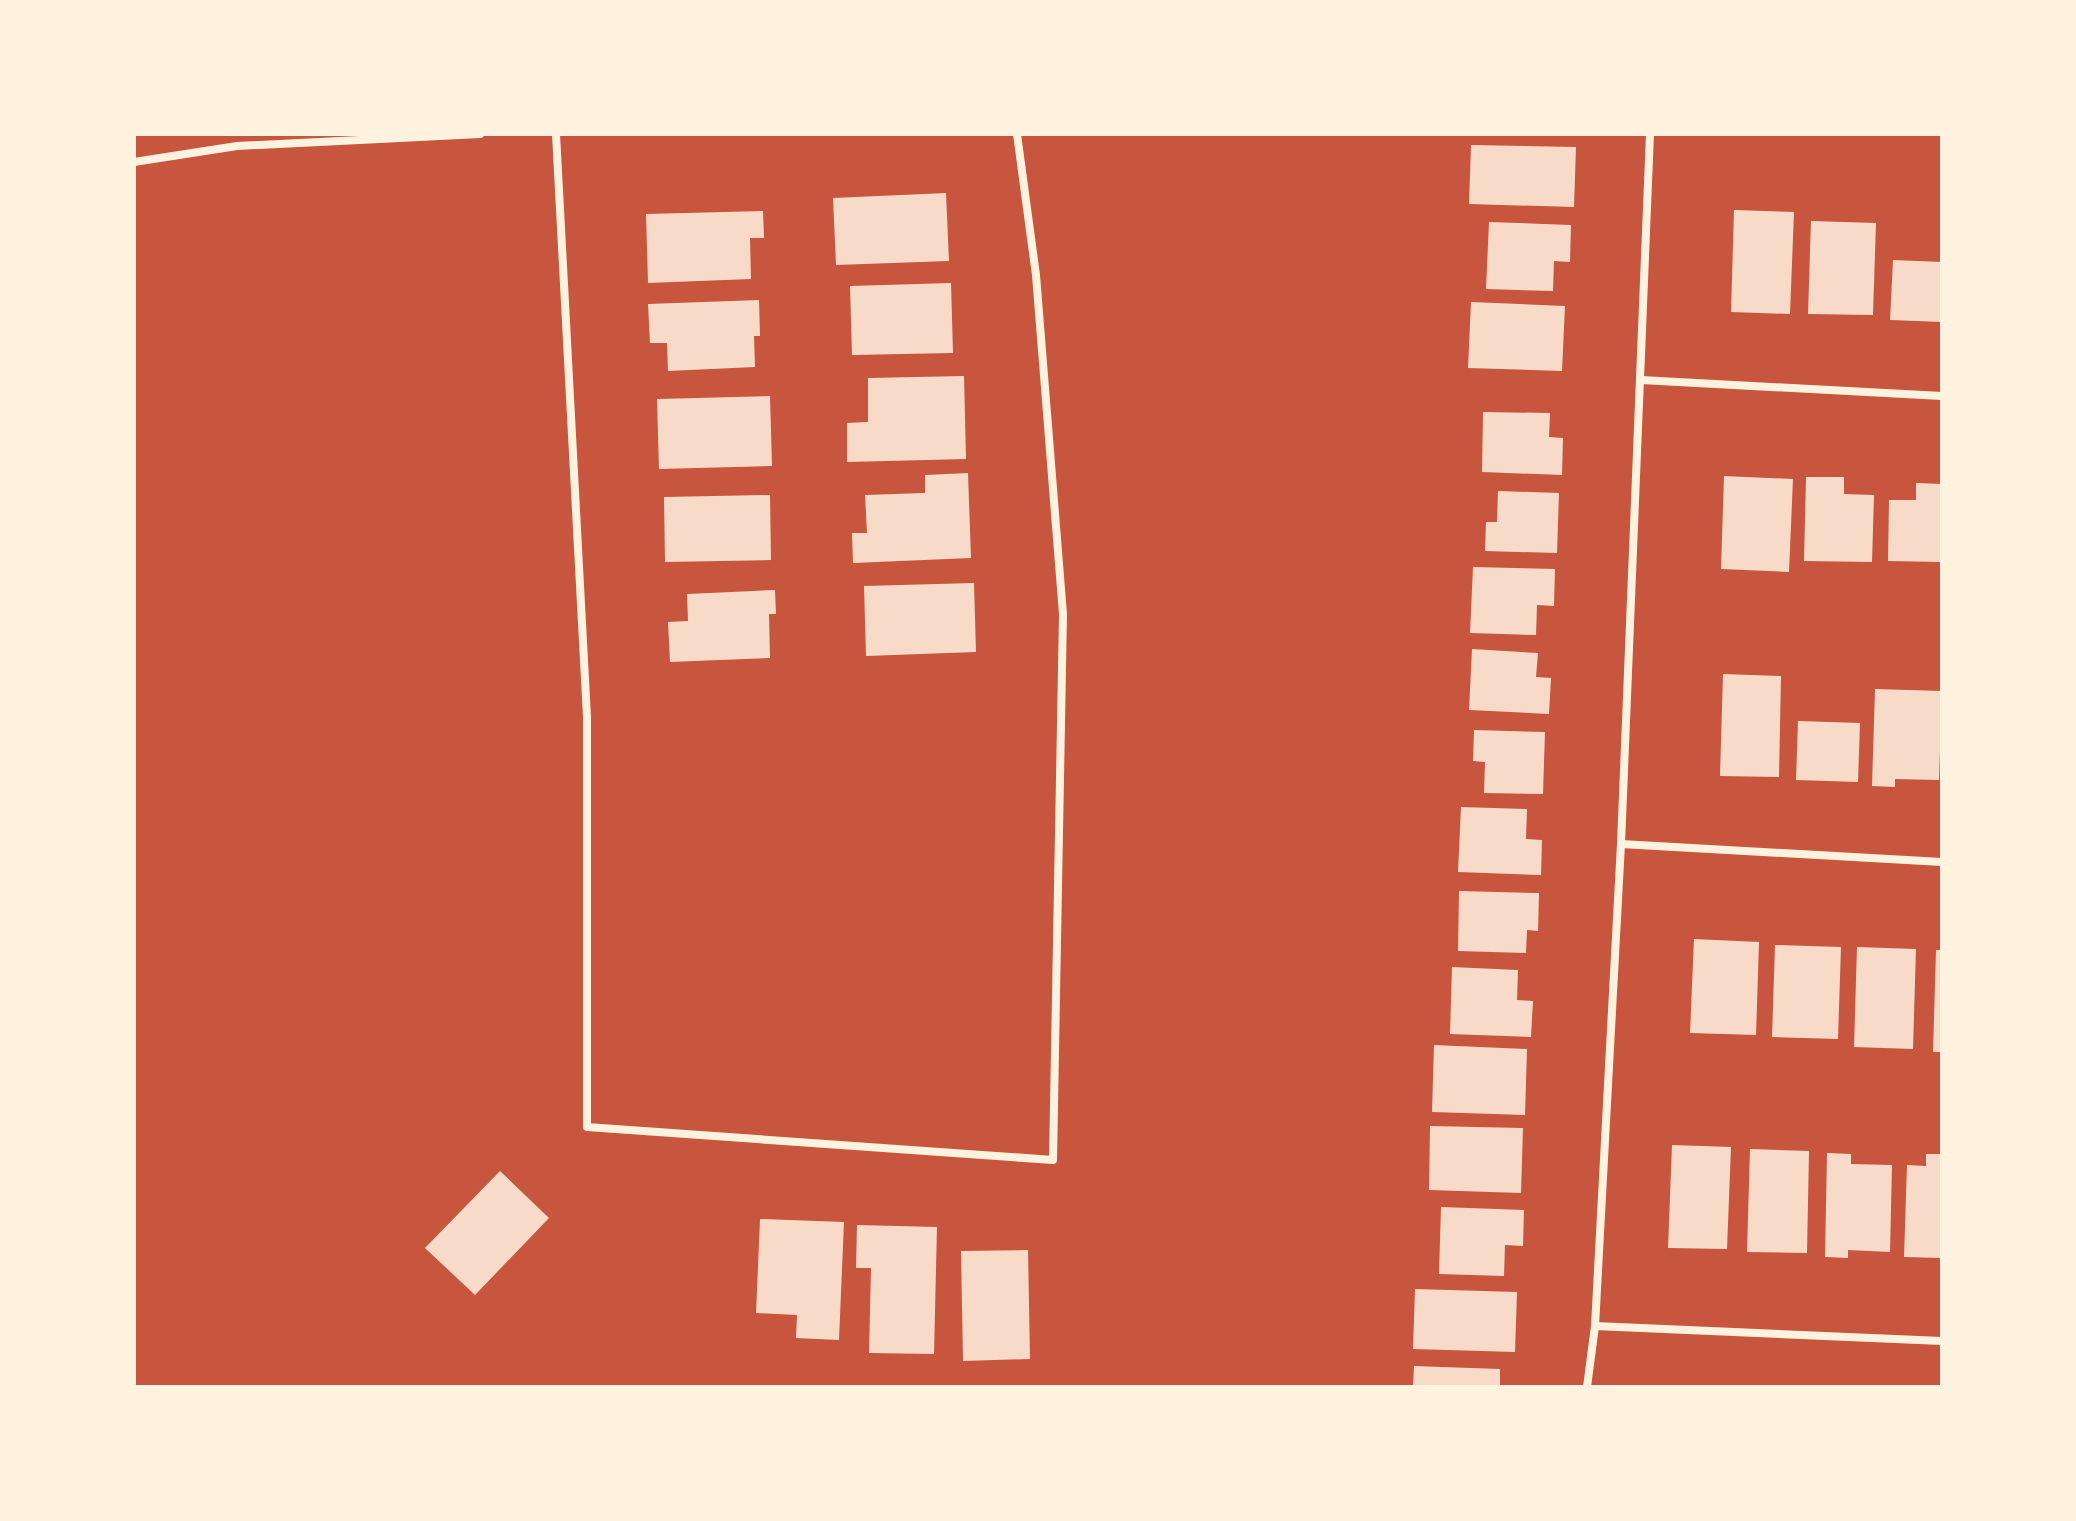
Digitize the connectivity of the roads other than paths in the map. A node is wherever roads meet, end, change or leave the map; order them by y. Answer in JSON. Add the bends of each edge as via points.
{"nodes":[{"id":1,"x":480,"y":134,"type":"edge"},
{"id":2,"x":556,"y":134,"type":"edge"},
{"id":3,"x":1017,"y":134,"type":"edge"},
{"id":4,"x":1650,"y":134,"type":"edge"},
{"id":5,"x":134,"y":162,"type":"edge"},
{"id":6,"x":1641,"y":380,"type":"junction"},
{"id":7,"x":1942,"y":396,"type":"edge"},
{"id":8,"x":1621,"y":844,"type":"junction"},
{"id":9,"x":1942,"y":862,"type":"edge"},
{"id":10,"x":1595,"y":1326,"type":"junction"},
{"id":11,"x":1942,"y":1341,"type":"edge"},
{"id":12,"x":1587,"y":1387,"type":"edge"}],
"edges":[{"from":1,"to":5,"type":"street","via":[[237,146]]},
{"from":2,"to":3,"type":"street","via":[[587,717],[587,1127],[1053,1160],[1063,614],[1036,275]]},
{"from":4,"to":6,"type":"street"},
{"from":6,"to":7,"type":"street"},
{"from":6,"to":8,"type":"street"},
{"from":8,"to":9,"type":"street"},
{"from":8,"to":10,"type":"street"},
{"from":10,"to":11,"type":"street"},
{"from":10,"to":12,"type":"street"}]}
